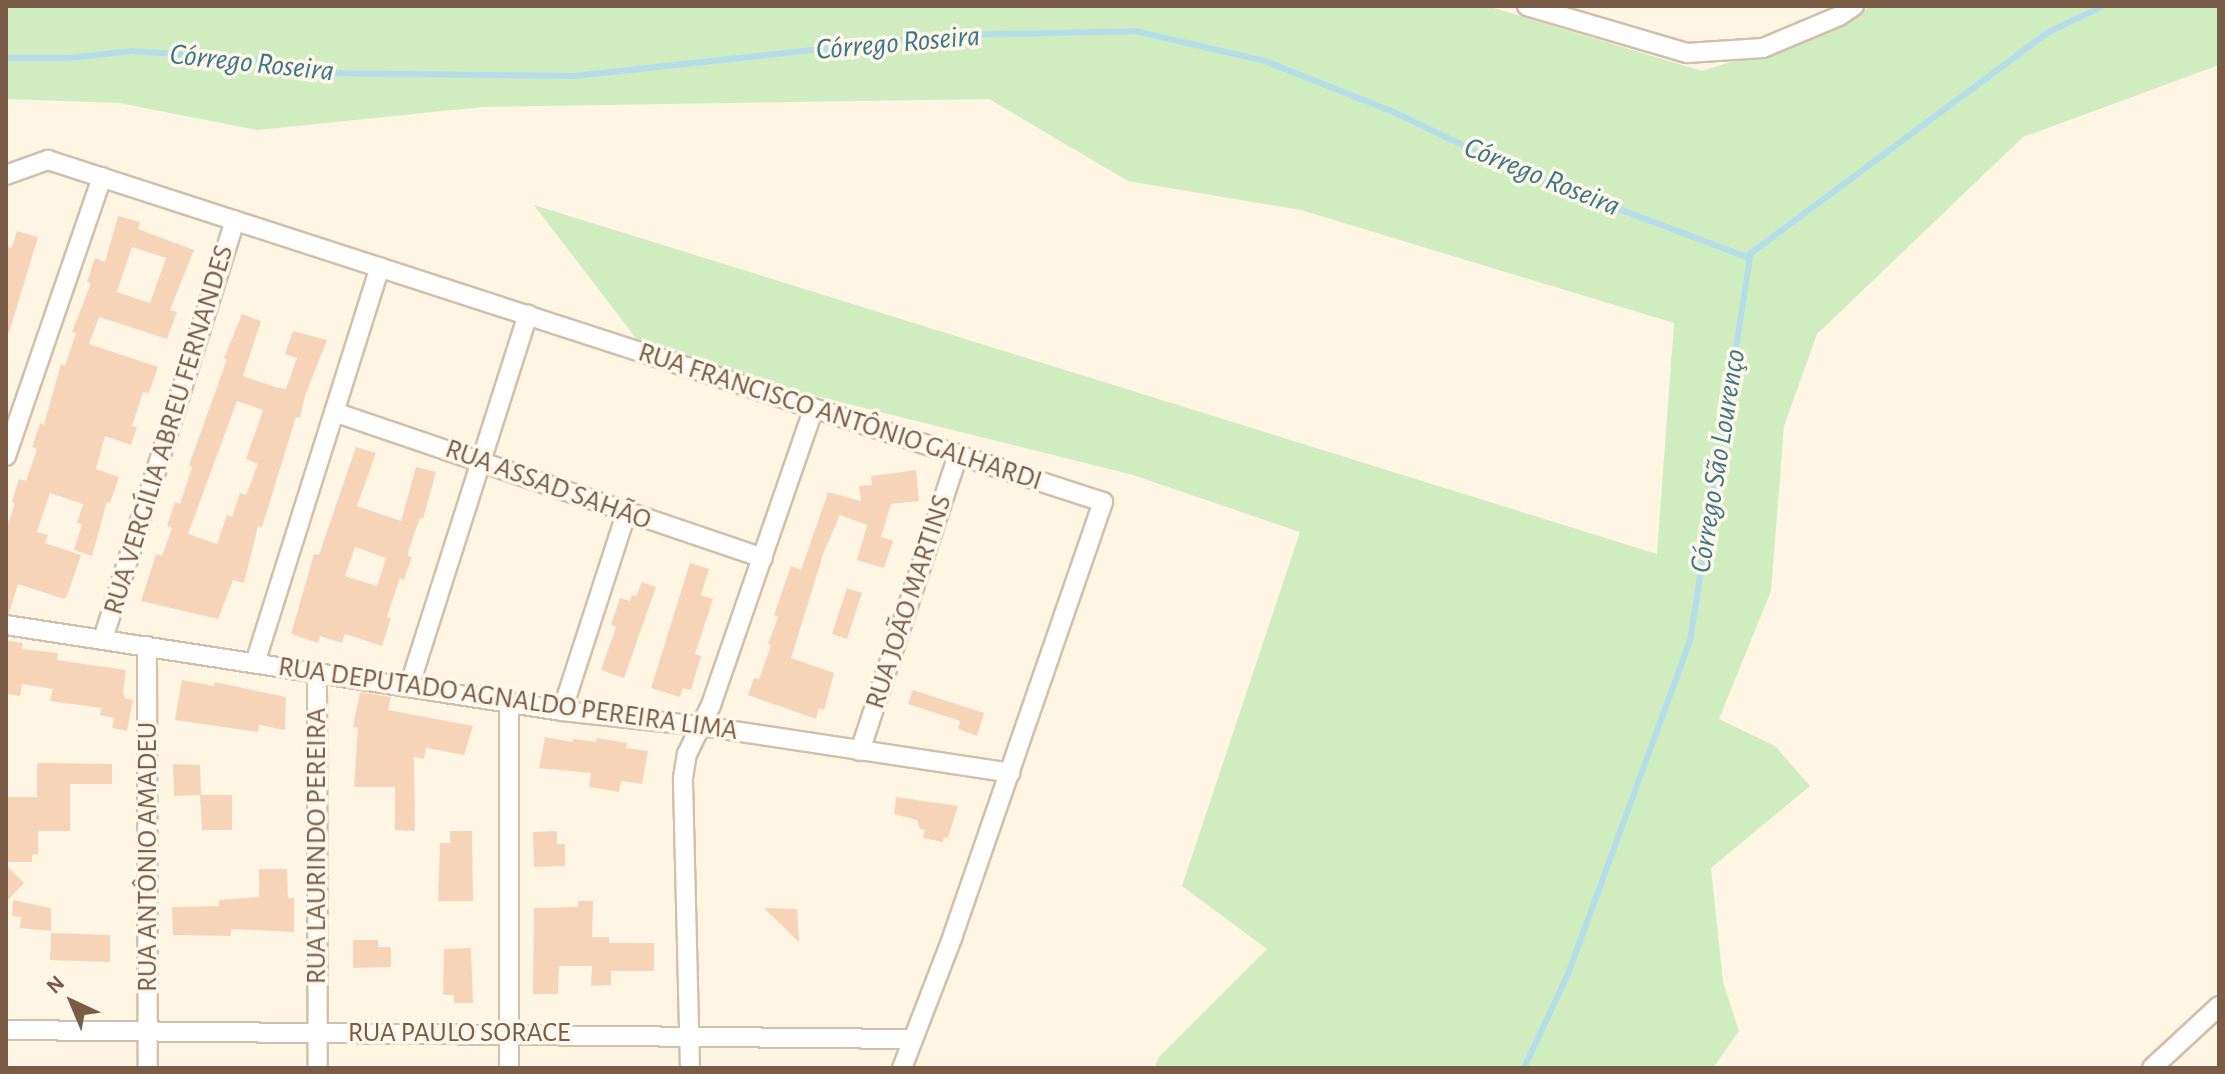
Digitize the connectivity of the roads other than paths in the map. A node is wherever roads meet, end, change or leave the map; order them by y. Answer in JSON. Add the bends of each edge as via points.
{"nodes":[{"id":1,"x":1527,"y":6,"type":"edge"},
{"id":2,"x":1854,"y":6,"type":"edge"},
{"id":3,"x":6,"y":175,"type":"edge"},
{"id":4,"x":102,"y":177,"type":"junction"},
{"id":5,"x":235,"y":220,"type":"junction"},
{"id":6,"x":380,"y":267,"type":"junction"},
{"id":7,"x":528,"y":315,"type":"junction"},
{"id":8,"x":814,"y":408,"type":"junction"},
{"id":9,"x":334,"y":412,"type":"junction"},
{"id":10,"x":958,"y":454,"type":"junction"},
{"id":11,"x":6,"y":456,"type":"edge"},
{"id":12,"x":481,"y":460,"type":"junction"},
{"id":13,"x":626,"y":514,"type":"junction"},
{"id":14,"x":763,"y":558,"type":"junction"},
{"id":15,"x":6,"y":625,"type":"edge"},
{"id":16,"x":103,"y":639,"type":"junction"},
{"id":17,"x":147,"y":646,"type":"junction"},
{"id":18,"x":255,"y":663,"type":"junction"},
{"id":19,"x":317,"y":673,"type":"junction"},
{"id":20,"x":409,"y":687,"type":"junction"},
{"id":21,"x":509,"y":703,"type":"junction"},
{"id":22,"x":562,"y":711,"type":"junction"},
{"id":23,"x":701,"y":726,"type":"junction"},
{"id":24,"x":860,"y":751,"type":"junction"},
{"id":25,"x":1010,"y":773,"type":"junction"},
{"id":26,"x":2219,"y":1006,"type":"edge"},
{"id":27,"x":6,"y":1030,"type":"edge"},
{"id":28,"x":149,"y":1031,"type":"junction"},
{"id":29,"x":318,"y":1032,"type":"junction"},
{"id":30,"x":509,"y":1034,"type":"junction"},
{"id":31,"x":691,"y":1035,"type":"junction"},
{"id":32,"x":913,"y":1039,"type":"junction"},
{"id":33,"x":148,"y":1068,"type":"edge"},
{"id":34,"x":318,"y":1068,"type":"edge"},
{"id":35,"x":509,"y":1068,"type":"edge"},
{"id":36,"x":690,"y":1068,"type":"edge"},
{"id":37,"x":902,"y":1068,"type":"edge"},
{"id":38,"x":2152,"y":1068,"type":"edge"}],
"edges":[{"from":1,"to":2,"type":"street","via":[[1687,53],[1763,48]]},
{"from":3,"to":4,"type":"street","name":"RUA FRANCISCO ANTÔNIO GALHARDI","via":[[48,160]]},
{"from":4,"to":5,"type":"street","name":"RUA FRANCISCO ANTÔNIO GALHARDI"},
{"from":4,"to":11,"type":"street"},
{"from":5,"to":6,"type":"street","name":"RUA FRANCISCO ANTÔNIO GALHARDI"},
{"from":5,"to":16,"type":"street","name":"RUA VERGÍLIA ABREU FERNANDES"},
{"from":6,"to":7,"type":"street","name":"RUA FRANCISCO ANTÔNIO GALHARDI"},
{"from":6,"to":9,"type":"street"},
{"from":7,"to":8,"type":"street","name":"RUA FRANCISCO ANTÔNIO GALHARDI"},
{"from":7,"to":12,"type":"street"},
{"from":8,"to":10,"type":"street","name":"RUA FRANCISCO ANTÔNIO GALHARDI"},
{"from":8,"to":14,"type":"street"},
{"from":9,"to":12,"type":"street","name":"RUA ASSAD SAHÃO"},
{"from":9,"to":18,"type":"street"},
{"from":10,"to":24,"type":"street","name":"RUA JOÃO MARTINS"},
{"from":10,"to":25,"type":"street","name":"RUA FRANCISCO ANTÔNIO GALHARDI","via":[[1103,502]]},
{"from":12,"to":13,"type":"street","name":"RUA ASSAD SAHÃO"},
{"from":12,"to":20,"type":"street"},
{"from":13,"to":14,"type":"street","name":"RUA ASSAD SAHÃO"},
{"from":13,"to":22,"type":"street"},
{"from":14,"to":23,"type":"street"},
{"from":15,"to":16,"type":"street","name":"RUA DEPUTADO AGNALDO PEREIRA LIMA"},
{"from":16,"to":17,"type":"street","name":"RUA DEPUTADO AGNALDO PEREIRA LIMA"},
{"from":17,"to":18,"type":"street","name":"RUA DEPUTADO AGNALDO PEREIRA LIMA"},
{"from":17,"to":28,"type":"street","name":"RUA ANTÔNIO AMADEU"},
{"from":18,"to":19,"type":"street","name":"RUA DEPUTADO AGNALDO PEREIRA LIMA"},
{"from":19,"to":20,"type":"street","name":"RUA DEPUTADO AGNALDO PEREIRA LIMA"},
{"from":19,"to":29,"type":"street","name":"RUA LAURINDO PEREIRA"},
{"from":20,"to":21,"type":"street","name":"RUA DEPUTADO AGNALDO PEREIRA LIMA"},
{"from":21,"to":22,"type":"street","name":"RUA DEPUTADO AGNALDO PEREIRA LIMA"},
{"from":21,"to":30,"type":"street"},
{"from":22,"to":23,"type":"street","name":"RUA DEPUTADO AGNALDO PEREIRA LIMA"},
{"from":23,"to":24,"type":"street","name":"RUA DEPUTADO AGNALDO PEREIRA LIMA"},
{"from":23,"to":31,"type":"street","via":[[687,754],[683,778]]},
{"from":24,"to":25,"type":"street","name":"RUA DEPUTADO AGNALDO PEREIRA LIMA"},
{"from":25,"to":32,"type":"street","name":"RUA FRANCISCO ANTÔNIO GALHARDI"},
{"from":26,"to":38,"type":"street"},
{"from":27,"to":28,"type":"street","name":"RUA PAULO SORACE"},
{"from":28,"to":29,"type":"street","name":"RUA PAULO SORACE"},
{"from":28,"to":33,"type":"street","name":"RUA ANTÔNIO AMADEU"},
{"from":29,"to":30,"type":"street","name":"RUA PAULO SORACE"},
{"from":29,"to":34,"type":"street","name":"RUA LAURINDO PEREIRA"},
{"from":30,"to":31,"type":"street","name":"RUA PAULO SORACE"},
{"from":30,"to":35,"type":"street"},
{"from":31,"to":32,"type":"street","name":"RUA PAULO SORACE"},
{"from":31,"to":36,"type":"street"},
{"from":32,"to":37,"type":"street","name":"RUA FRANCISCO ANTÔNIO GALHARDI"}]}
